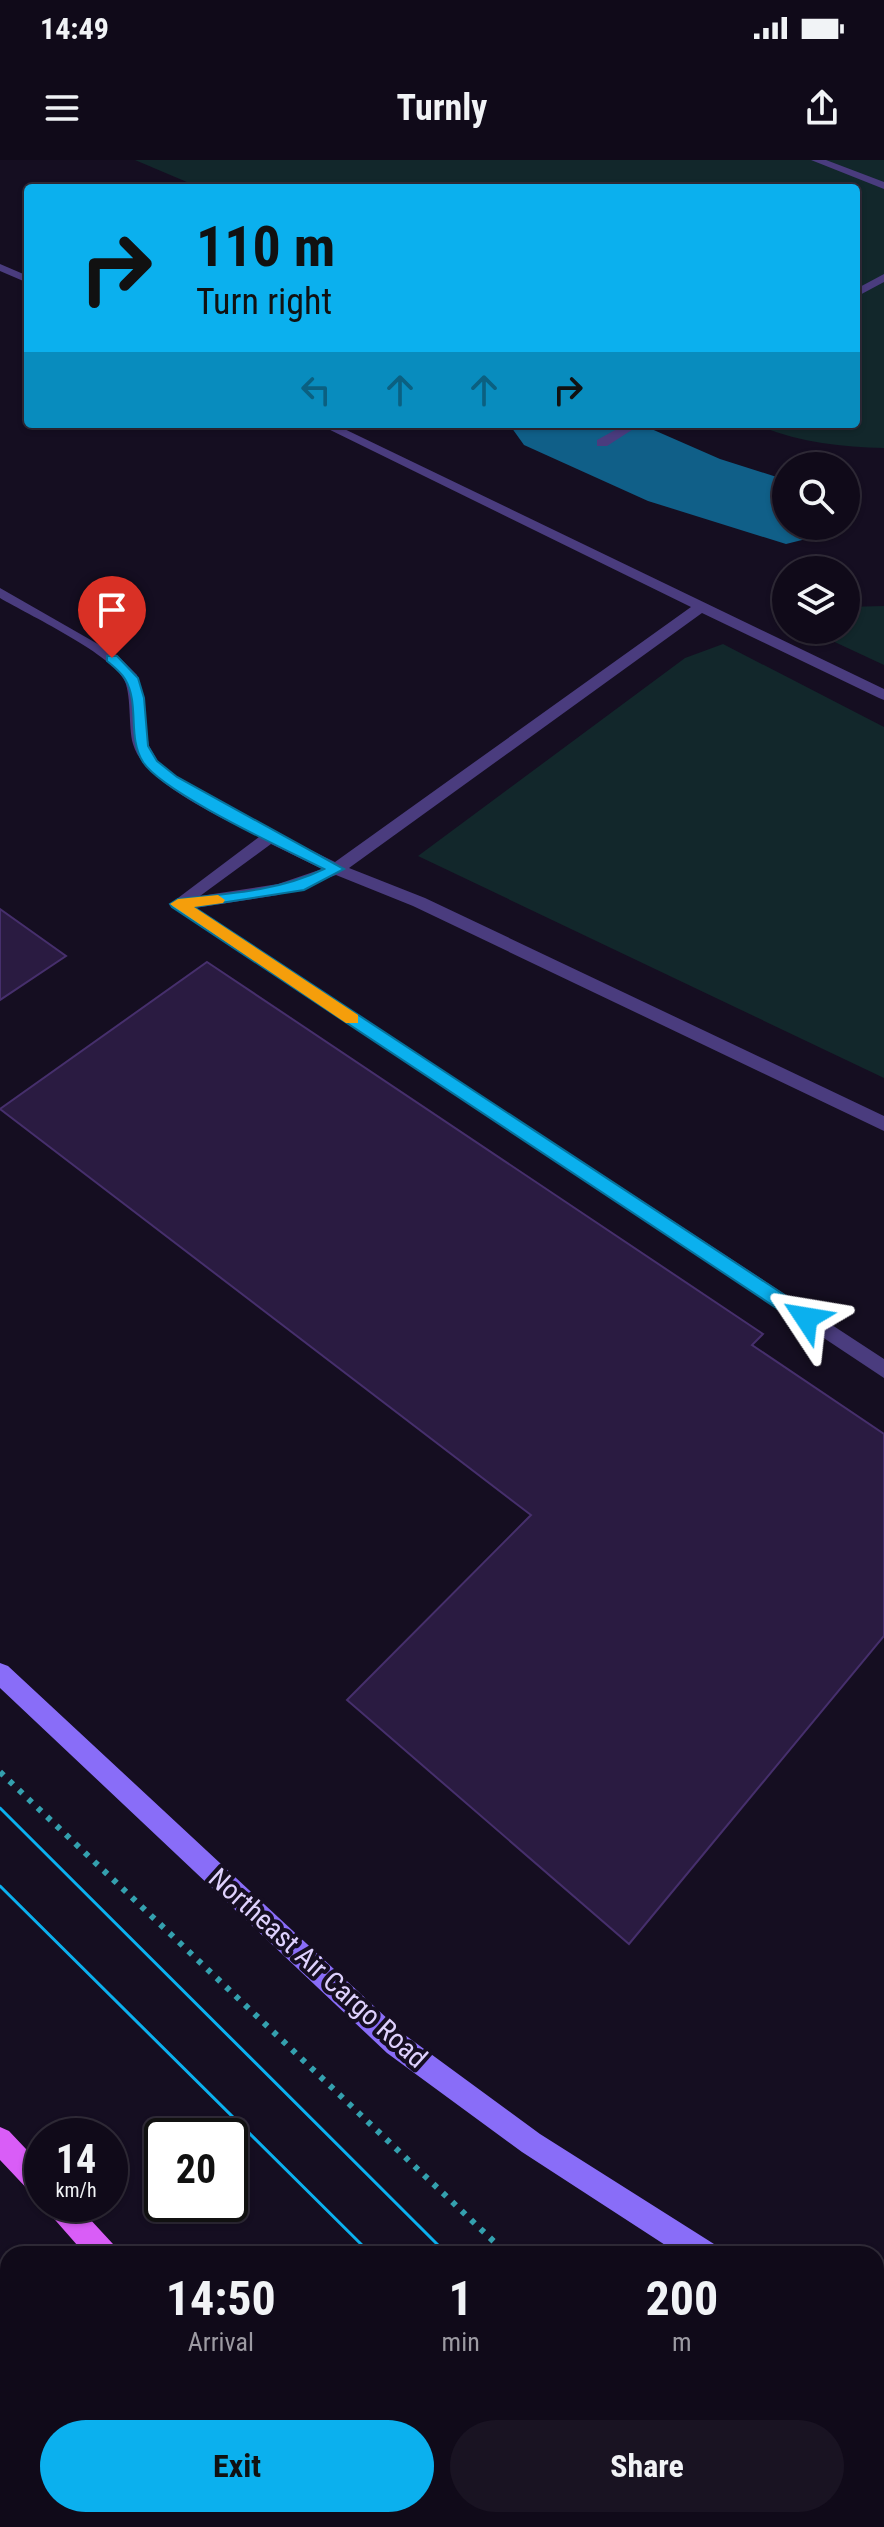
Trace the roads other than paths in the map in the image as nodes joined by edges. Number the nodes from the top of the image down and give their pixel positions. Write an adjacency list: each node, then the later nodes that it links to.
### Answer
1 (816, 160): 2 (lane)
2 (884, 186)
3 (0, 267): 5 (lane)
4 (884, 277): 6 (lane)
5 (24, 278)
6 (860, 292)
7 (332, 428): 11 (lane)
8 (628, 428): 9 (lane)
9 (602, 443)
10 (0, 592): 13 (lane)
11 (701, 607): 12 (lane); 14 (lane)
12 (884, 695)
13 (270, 837): 14 (lane); 15 (lane)
14 (336, 869): 15 (lane); 16 (lane)
15 (178, 904): 17 (lane)
16 (884, 1124)
17 (884, 1370)
18 (0, 1673): 23 (street, Northeast Air Cargo Road)
19 (0, 2140): 20 (main road)
20 (24, 2166)
21 (74, 2222): 22 (main road)
22 (96, 2246)
23 (692, 2246)

